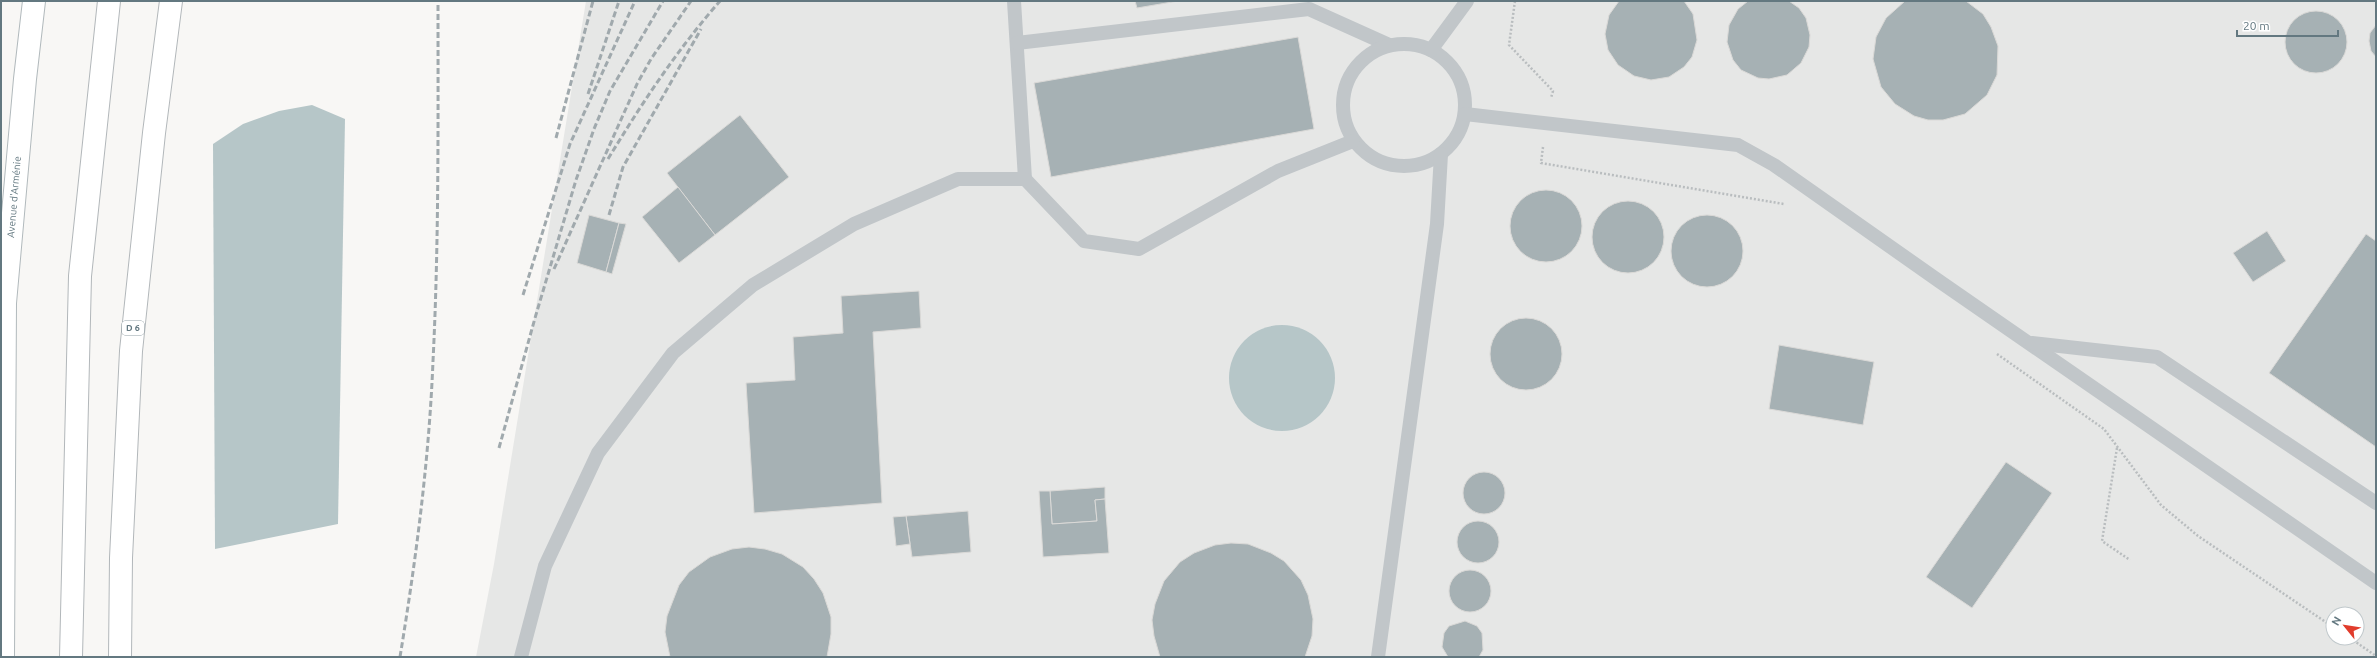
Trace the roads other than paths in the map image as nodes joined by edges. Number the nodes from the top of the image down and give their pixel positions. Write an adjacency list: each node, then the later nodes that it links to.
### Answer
1 (34, 1): 13 (main road, Avenue d'Arménie)
2 (109, 1): 18 (main road)
3 (171, 1): 19 (main road, D 6)
4 (1014, 1): 6 (lane)
5 (1467, 1): 8 (lane)
6 (1017, 43): 7 (lane); 12 (lane)
7 (1389, 44): 8 (lane); 10 (lane)
8 (1431, 50): 9 (lane)
9 (1465, 114): 11 (lane); 14 (lane)
10 (1353, 141): 11 (lane); 12 (lane)
11 (1441, 154): 21 (lane)
12 (1025, 179): 20 (lane)
13 (5, 252): 17 (main road, Avenue d'Arménie)
14 (2029, 343): 15 (lane); 16 (lane)
15 (2376, 503)
16 (2376, 583)
17 (3, 657)
18 (71, 657)
19 (120, 657)
20 (521, 657)
21 (1378, 657)

